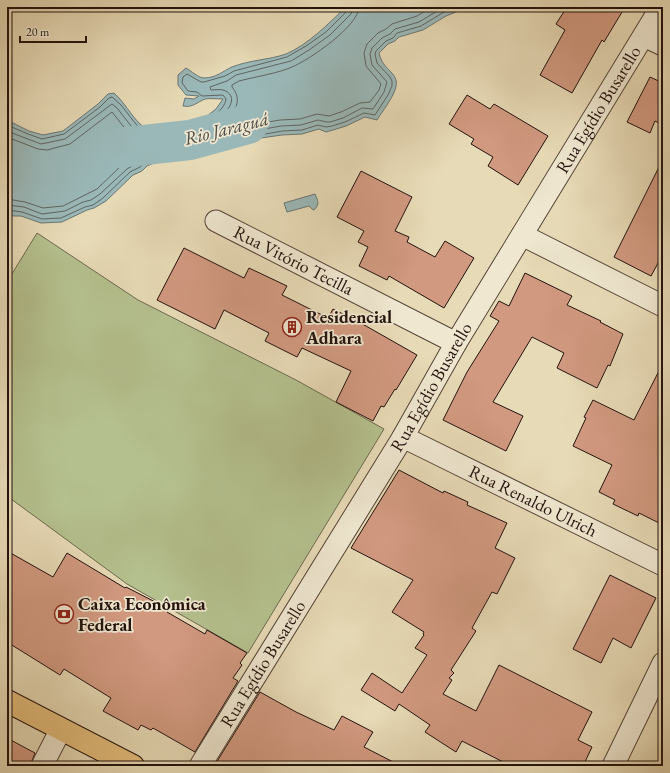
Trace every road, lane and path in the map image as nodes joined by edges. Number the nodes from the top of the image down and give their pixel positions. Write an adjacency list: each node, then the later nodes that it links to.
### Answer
1 (661, 7): 2 (street, Rua Egídio Busarello)
2 (644, 36): 3 (street); 5 (street, Rua Egídio Busarello)
3 (663, 45)
4 (216, 221): 7 (street, Rua Vitório Tecilla)
5 (522, 235): 6 (street); 7 (street, Rua Egídio Busarello)
6 (663, 306)
7 (456, 343): 8 (street, Rua Egídio Busarello)
8 (402, 437): 9 (street, Rua Renaldo Ulrich); 15 (street, Rua Egídio Busarello)
9 (663, 565)
10 (663, 663): 16 (street)
11 (7, 701): 12 (main road)
12 (61, 729): 13 (street); 14 (main road)
13 (42, 766)
14 (134, 766)
15 (200, 766)
16 (613, 766)

